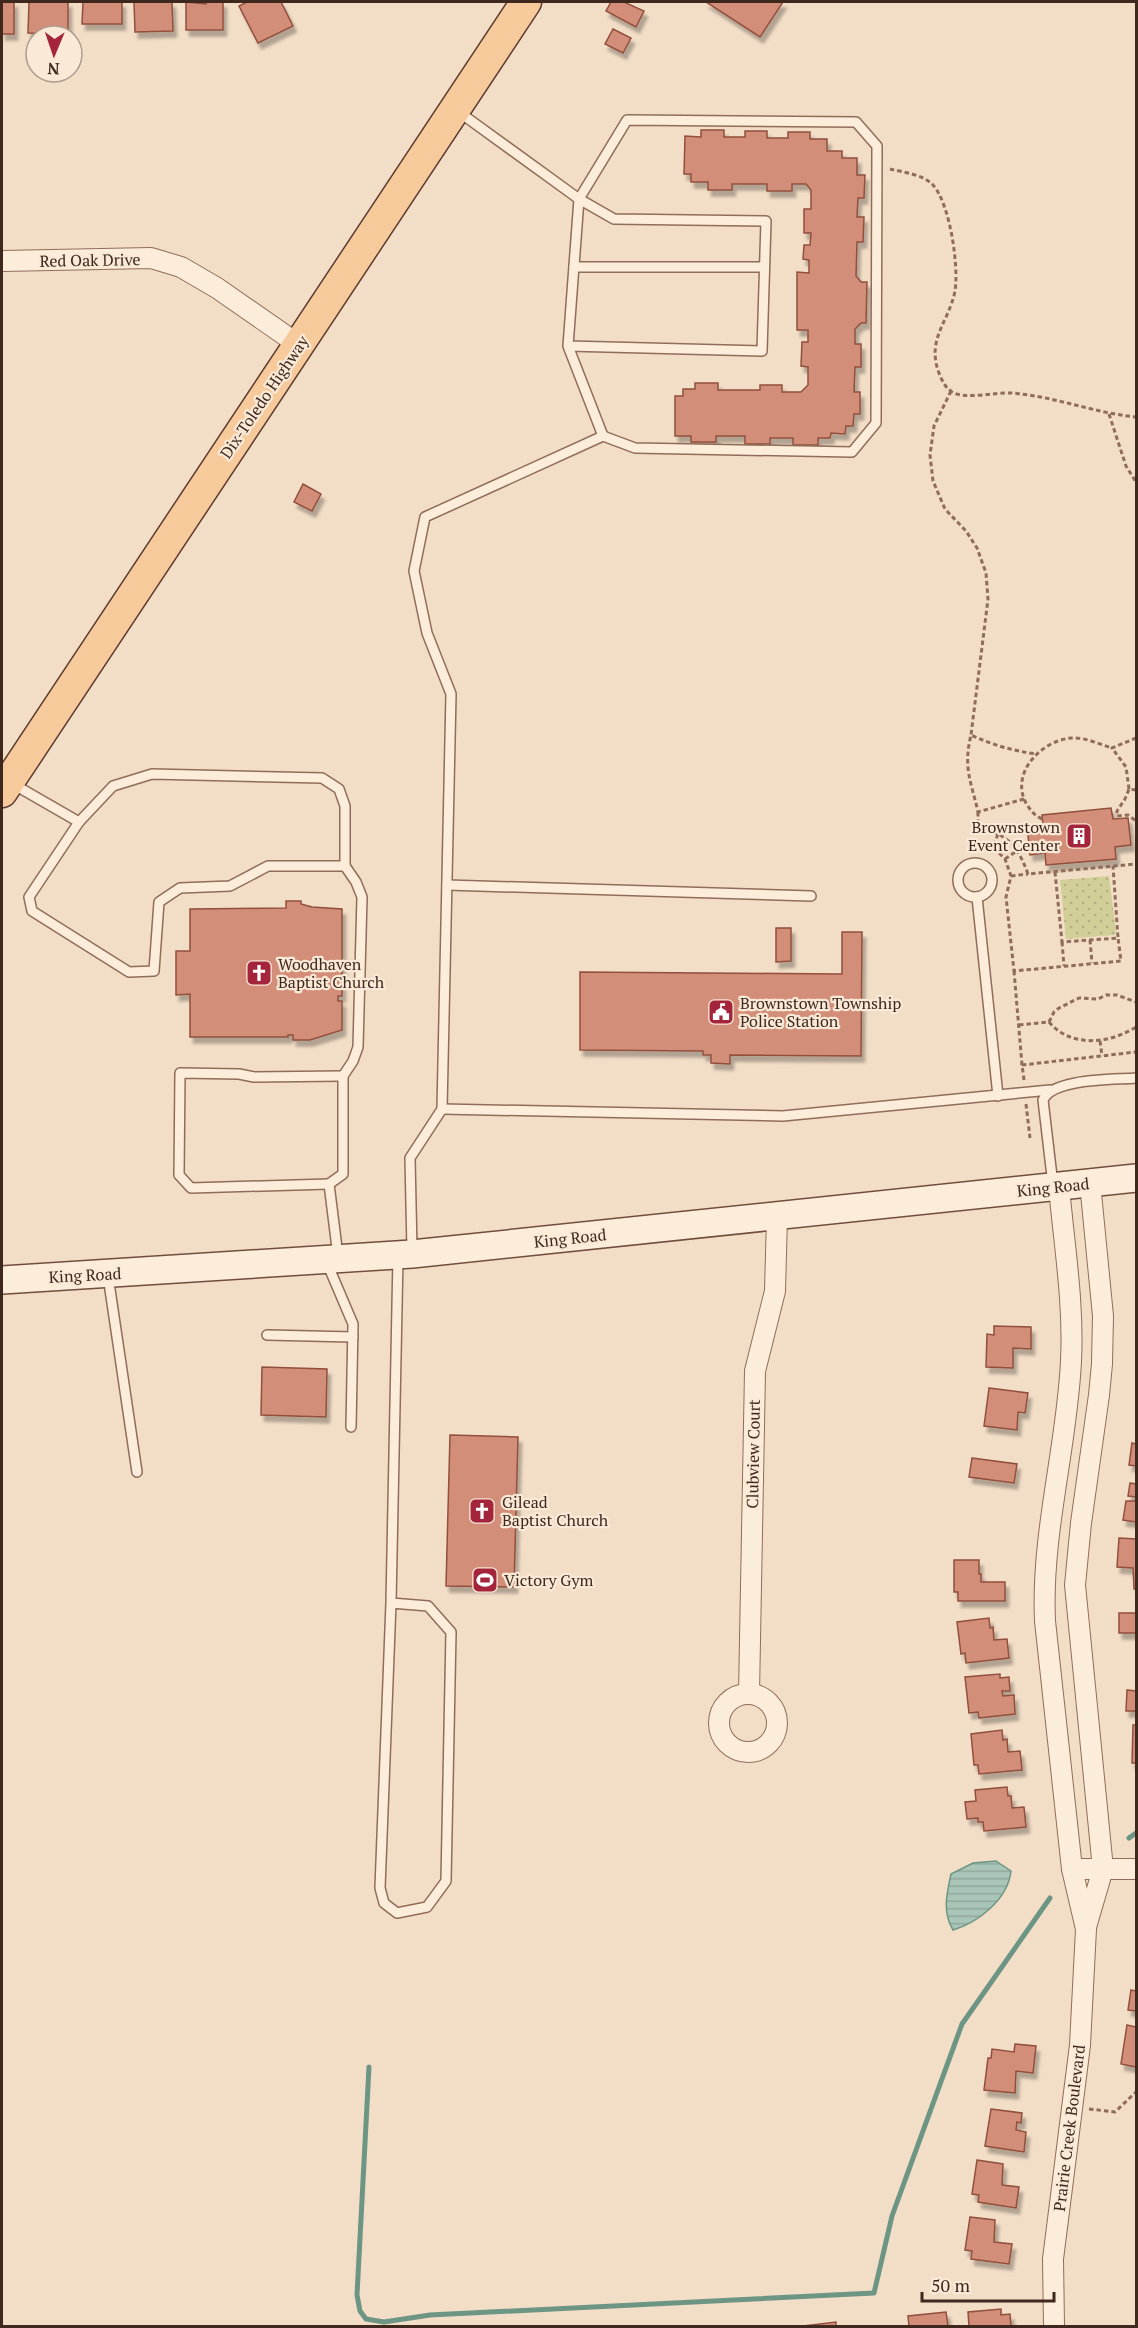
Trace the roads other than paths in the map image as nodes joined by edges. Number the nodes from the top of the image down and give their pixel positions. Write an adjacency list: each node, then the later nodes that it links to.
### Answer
1 (526, 2): 2 (main road, Dix-Toledo Highway)
2 (455, 109): 3 (lane); 7 (main road, Dix-Toledo Highway)
3 (579, 199): 5 (lane); 6 (lane); 9 (lane)
4 (2, 261): 7 (street, Red Oak Drive)
5 (574, 267): 6 (lane); 8 (lane)
6 (764, 267): 8 (lane)
7 (299, 345): 10 (main road, Dix-Toledo Highway)
8 (568, 346): 9 (lane)
9 (603, 435): 13 (lane)
10 (5, 787): 11 (lane)
11 (79, 822): 12 (lane); 12 (lane)
12 (345, 866): 16 (lane)
13 (447, 885): 14 (lane); 20 (lane)
14 (811, 896)
15 (977, 897): 19 (lane)
16 (343, 1076): 23 (lane); 23 (lane)
17 (1137, 1078): 18 (lane)
18 (1050, 1090): 19 (lane); 24 (lane)
19 (998, 1096): 20 (lane)
20 (442, 1109): 26 (lane)
21 (1137, 1178): 22 (main road, King Road)
22 (1090, 1183): 24 (main road, King Road); 33 (street, Prairie Creek Boulevard)
23 (329, 1184): 27 (lane)
24 (1056, 1187): 25 (main road, King Road); 32 (street, Prairie Creek Boulevard)
25 (777, 1217): 26 (main road, King Road); 41 (street, Clubview Court)
26 (405, 1255): 27 (main road, King Road); 38 (lane)
27 (332, 1260): 28 (main road, King Road); 31 (lane)
28 (107, 1274): 29 (main road, King Road); 35 (lane)
29 (2, 1280)
30 (267, 1335): 31 (lane)
31 (353, 1337): 34 (lane)
32 (1071, 1360): 33 (street); 36 (street, Prairie Creek Boulevard)
33 (1102, 1364): 37 (street, Prairie Creek Boulevard)
34 (351, 1427)
35 (136, 1473)
36 (1050, 1518): 37 (street); 40 (street, Prairie Creek Boulevard)
37 (1081, 1523): 39 (street, Prairie Creek Boulevard)
38 (391, 1603): 38 (lane)
39 (1083, 1676): 40 (street); 43 (street, Prairie Creek Boulevard)
40 (1052, 1680): 42 (street, Prairie Creek Boulevard)
41 (749, 1694)
42 (1072, 1869): 43 (street); 45 (street, Prairie Creek Boulevard)
43 (1103, 1869): 44 (street); 45 (street, Prairie Creek Boulevard)
44 (1137, 1869)
45 (1086, 1929): 46 (street, Prairie Creek Boulevard)
46 (1054, 2326)

